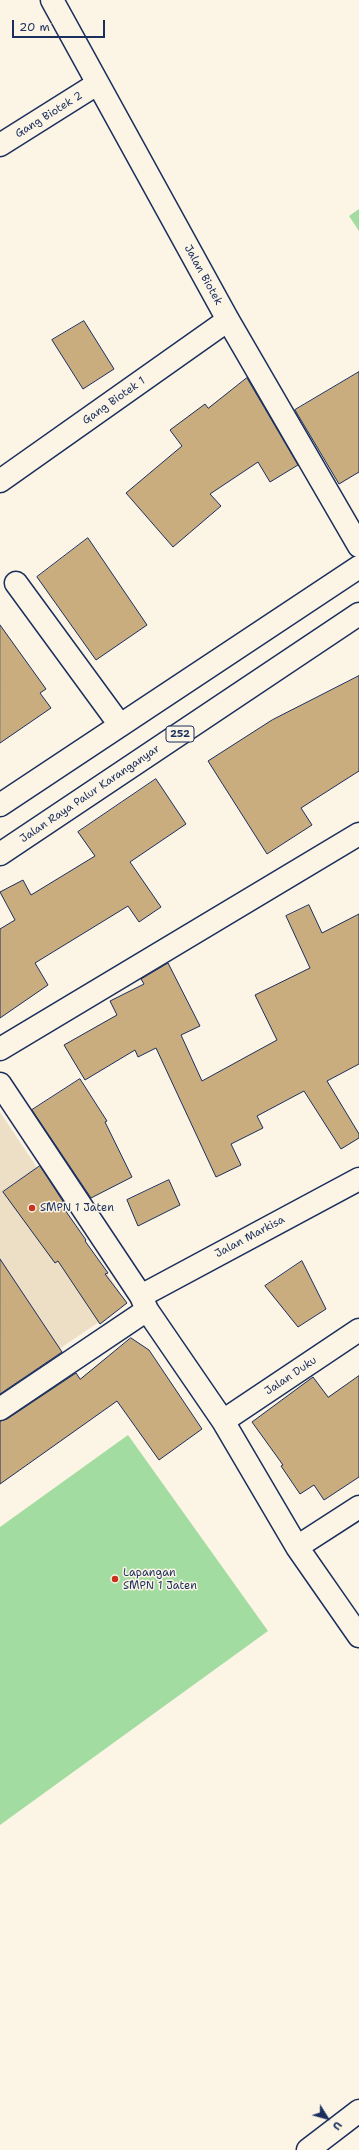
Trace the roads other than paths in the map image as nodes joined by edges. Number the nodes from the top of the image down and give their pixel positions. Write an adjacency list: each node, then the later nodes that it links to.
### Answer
1 (52, 0): 2 (street, Jalan Biotek)
2 (97, 84): 3 (street, Gang Biotek 2); 4 (street, Jalan Biotek)
3 (0, 145)
4 (228, 320): 5 (street, Gang Biotek 1); 6 (street, Jalan Biotek)
5 (0, 481)
6 (359, 546)
7 (359, 567): 10 (street)
8 (16, 583): 10 (street)
9 (359, 614): 13 (street, Jalan Raya Palur Karanganyar / 252)
10 (120, 726): 11 (street)
11 (0, 805)
12 (359, 834): 14 (street)
13 (0, 854)
14 (0, 1049)
15 (0, 1084): 17 (street)
16 (359, 1179): 17 (street, Jalan Markisa)
17 (144, 1303): 19 (street, Jalan Markisa); 20 (street)
18 (359, 1330): 20 (street, Jalan Duku)
19 (0, 1409)
20 (223, 1421): 22 (street)
21 (359, 1507): 22 (street)
22 (297, 1547): 23 (street)
23 (359, 1636)
24 (359, 2111): 25 (street)
25 (308, 2150)

